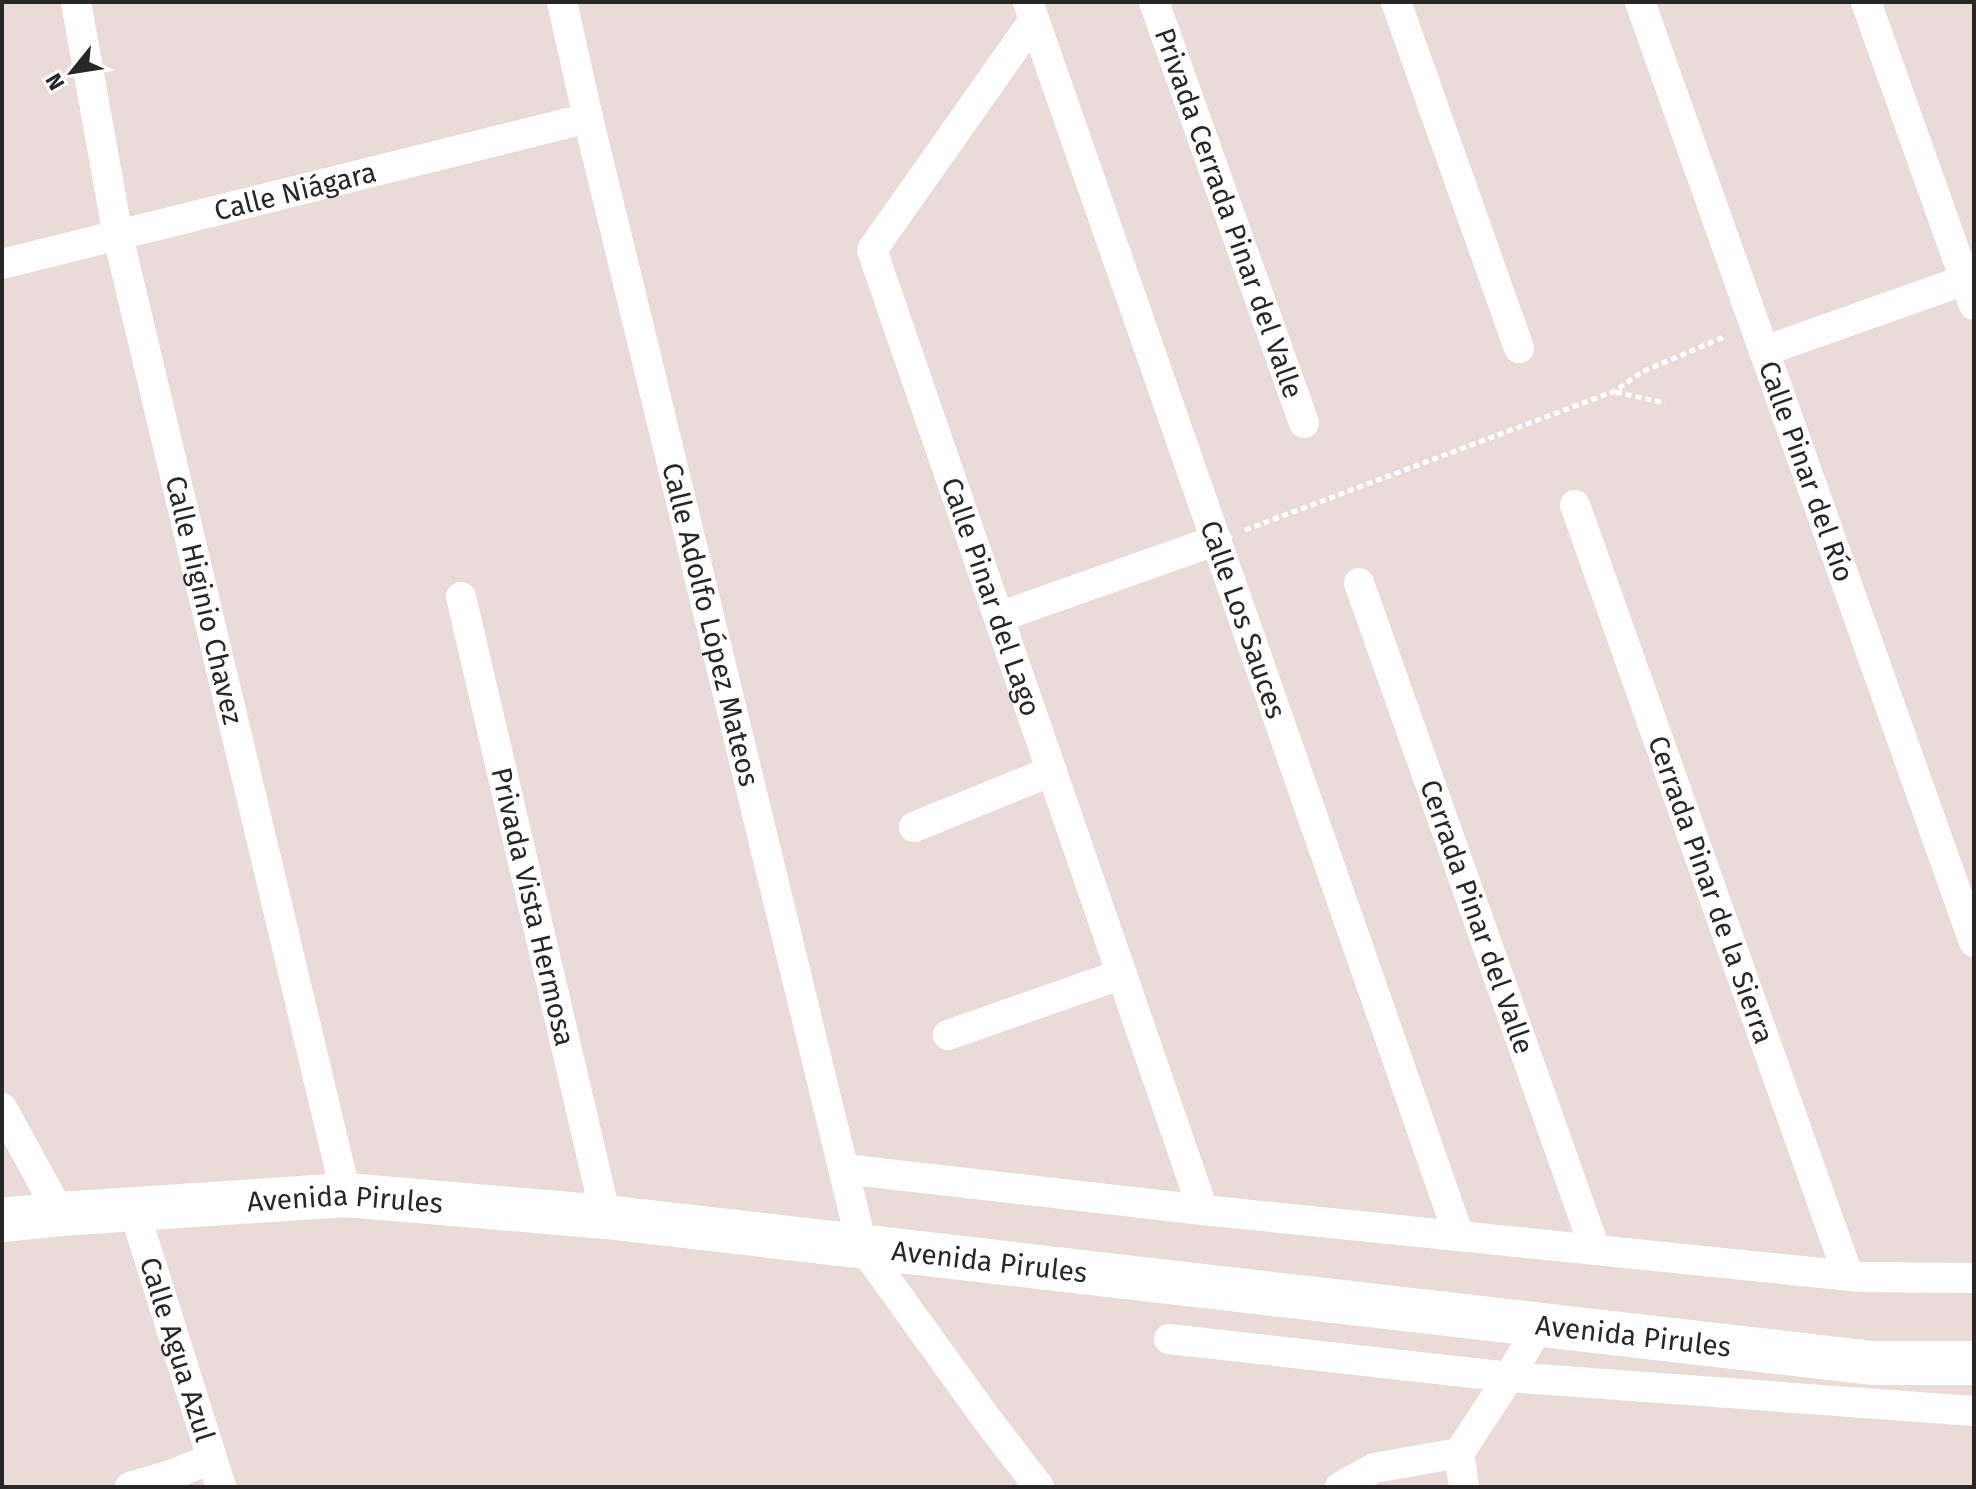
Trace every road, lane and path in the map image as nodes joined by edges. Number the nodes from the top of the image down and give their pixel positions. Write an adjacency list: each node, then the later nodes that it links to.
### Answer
1 (76, 2): 9 (street, Calle Higinio Chavez)
2 (562, 2): 8 (street, Calle Adolfo López Mateos)
3 (1154, 2): 16 (street, Privada Cerrada Pinar del Valle)
4 (1396, 2): 13 (street)
5 (1640, 2): 12 (street, Calle Pinar del Río)
6 (1866, 2): 11 (street)
7 (1031, 11): 18 (street, Calle Los Sauces); 21 (street, Calle Pinar del Lago)
8 (588, 118): 9 (street, Calle Niágara); 28 (street, Calle Adolfo López Mateos)
9 (118, 236): 10 (street, Calle Niágara); 29 (street, Calle Higinio Chavez)
10 (2, 264)
11 (1970, 293): 12 (street)
12 (1759, 338): 14 (path); 24 (street, Calle Pinar del Río)
13 (1519, 348)
14 (1615, 391): 15 (path); 18 (path)
15 (1665, 403)
16 (1304, 423)
17 (1575, 505): 38 (street, Cerrada Pinar de la Sierra)
18 (1217, 540): 21 (street); 35 (street, Calle Los Sauces)
19 (1359, 583): 37 (street, Cerrada Pinar del Valle)
20 (461, 597): 33 (street, Privada Vista Hermosa)
21 (999, 617): 22 (street, Calle Pinar del Lago)
22 (1052, 771): 23 (street); 25 (street, Calle Pinar del Lago)
23 (914, 827)
24 (1974, 942)
25 (1122, 974): 26 (street); 31 (street, Calle Pinar del Lago)
26 (948, 1035)
27 (2, 1108): 32 (street)
28 (844, 1169): 31 (street); 36 (street, Calle Adolfo López Mateos)
29 (346, 1195): 30 (street, Avenida Pirules); 33 (street, Avenida Pirules)
30 (134, 1210): 32 (street, Avenida Pirules); 46 (street, Calle Agua Azul)
31 (1203, 1210): 35 (street)
32 (60, 1214): 34 (street, Avenida Pirules)
33 (606, 1217): 36 (street, Avenida Pirules)
34 (2, 1220)
35 (1459, 1236): 37 (street)
36 (862, 1246): 40 (street, Avenida Pirules); 48 (street)
37 (1595, 1249): 38 (street)
38 (1848, 1275): 39 (street)
39 (1974, 1278)
40 (1539, 1326): 42 (street, Avenida Pirules); 43 (street)
41 (1169, 1339): 43 (street)
42 (1974, 1363)
43 (1509, 1377): 44 (street); 45 (street)
44 (1974, 1411)
45 (1459, 1453): 49 (street); 50 (street)
46 (216, 1473): 47 (street)
47 (130, 1487)
48 (1039, 1487)
49 (1340, 1487)
50 (1464, 1487)

